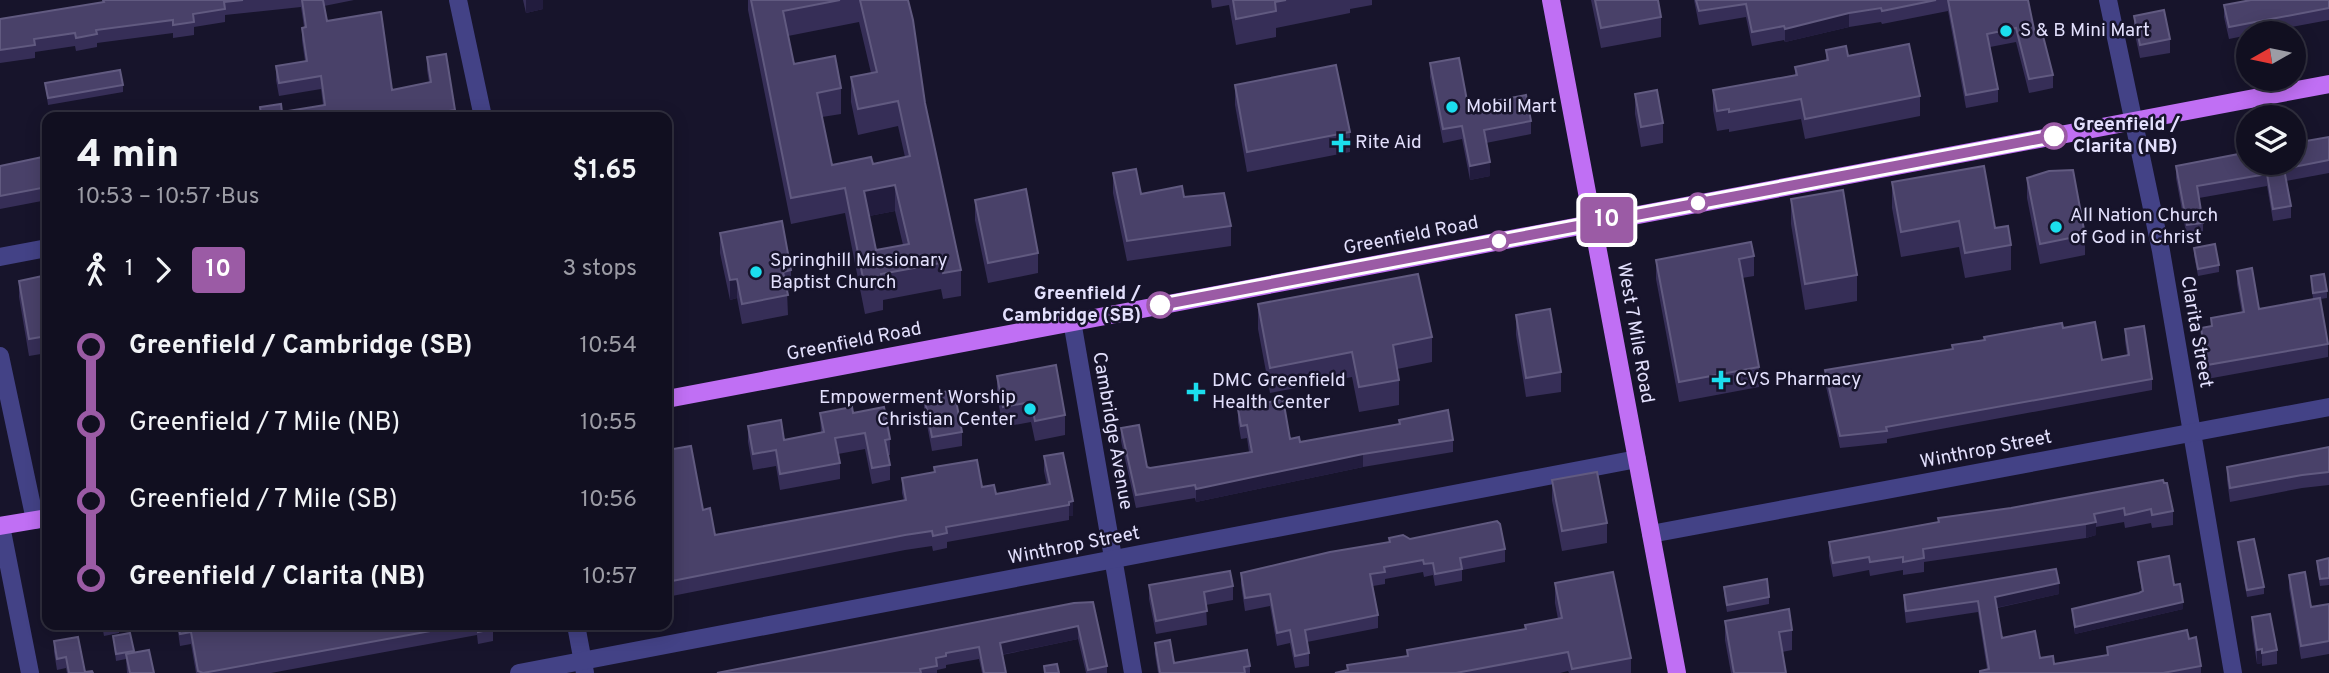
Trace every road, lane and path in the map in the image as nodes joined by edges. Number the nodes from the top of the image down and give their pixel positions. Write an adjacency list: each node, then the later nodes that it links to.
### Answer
1 (458, 0): 5 (street)
2 (1551, 0): 7 (main road, West 7 Mile Road)
3 (2108, 0): 6 (street, Clarita Street)
4 (2329, 84): 6 (main road, Greenfield Road)
5 (482, 112)
6 (2134, 121): 7 (main road, Greenfield Road); 14 (street, Clarita Street)
7 (1593, 223): 10 (main road, Greenfield Road); 15 (main road, West 7 Mile Road)
8 (42, 249): 9 (street)
9 (0, 257)
10 (1072, 321): 12 (main road, Greenfield Road); 19 (street, Cambridge Avenue)
11 (0, 356): 16 (street)
12 (672, 398)
13 (2329, 407): 14 (street, Winthrop Street)
14 (2192, 433): 18 (street, Winthrop Street); 26 (street, Clarita Street)
15 (1637, 459): 18 (main road, West 7 Mile Road); 19 (street, Winthrop Street)
16 (41, 519): 17 (main road)
17 (1, 526): 22 (street)
18 (1651, 534): 25 (main road, West 7 Mile Road)
19 (1114, 559): 21 (street, Winthrop Street); 24 (street, Cambridge Avenue)
20 (577, 630): 21 (street)
21 (584, 667): 23 (street, Winthrop Street)
22 (30, 673)
23 (519, 673)
24 (1133, 673)
25 (1676, 673)
26 (2234, 673)

